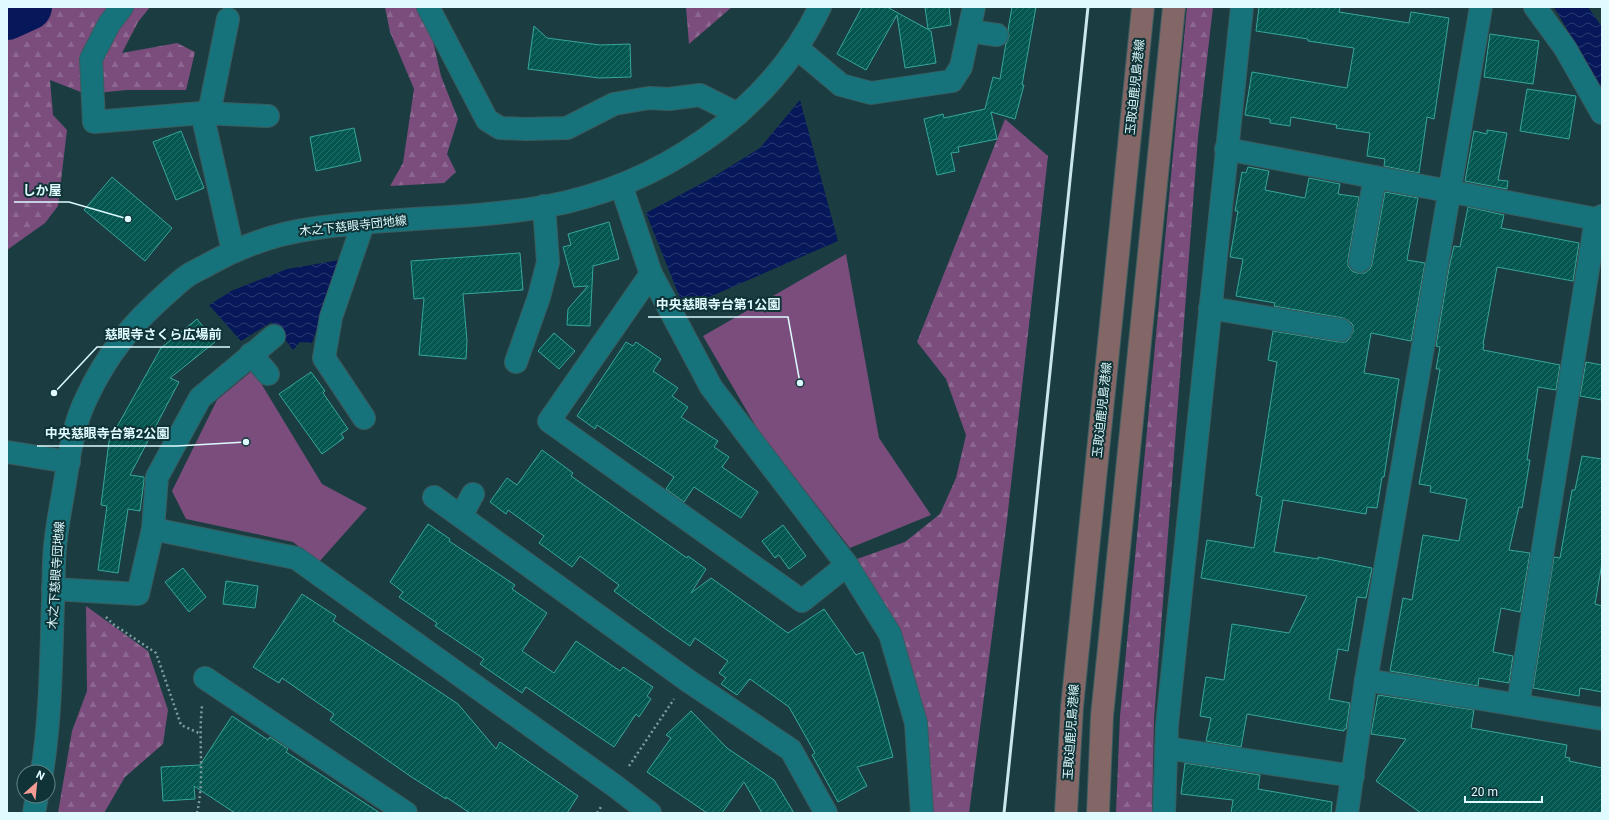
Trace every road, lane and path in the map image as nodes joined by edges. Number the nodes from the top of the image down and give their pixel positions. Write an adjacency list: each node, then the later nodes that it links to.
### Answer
1 (122, 7): 14 (street)
2 (428, 7): 16 (street)
3 (820, 7): 13 (street, 木之下慈眼寺団地線)
4 (974, 7): 11 (street)
5 (1143, 7): 60 (main road, 玉取迫鹿児島港線)
6 (1174, 7): 61 (main road)
7 (1242, 7): 18 (street)
8 (1481, 7): 21 (street)
9 (1535, 7): 15 (street)
10 (228, 19): 14 (street)
11 (969, 31): 12 (street); 13 (street)
12 (997, 35)
13 (797, 48): 16 (street, 木之下慈眼寺団地線)
14 (205, 113): 17 (street); 25 (street)
15 (1602, 113)
16 (738, 114): 20 (street, 木之下慈眼寺団地線)
17 (268, 116)
18 (1226, 149): 19 (street); 28 (street)
19 (1375, 177): 21 (street); 26 (street)
20 (621, 185): 22 (street, 木之下慈眼寺団地線); 27 (street)
21 (1449, 191): 23 (street); 46 (street)
22 (544, 206): 24 (street, 木之下慈眼寺団地線); 32 (street)
23 (1599, 217): 47 (street)
24 (363, 224): 25 (street, 木之下慈眼寺団地線); 34 (street)
25 (233, 251): 36 (street, 木之下慈眼寺団地線)
26 (1360, 261)
27 (651, 274): 41 (street); 41 (street)
28 (1210, 308): 29 (street); 50 (street)
29 (1341, 330)
30 (274, 336): 31 (street)
31 (251, 354): 33 (street); 40 (street)
32 (516, 362)
33 (268, 374)
34 (364, 418)
35 (7, 452): 36 (street)
36 (68, 462): 42 (street, 木之下慈眼寺団地線)
37 (473, 494): 39 (street)
38 (434, 497): 39 (street)
39 (462, 516): 45 (street)
40 (153, 529): 43 (street); 53 (street)
41 (846, 565): 59 (street)
42 (53, 589): 43 (street); 51 (street, 木之下慈眼寺団地線)
43 (84, 590): 49 (path)
44 (205, 678): 49 (path); 55 (street)
45 (687, 680): 53 (path); 58 (street)
46 (1366, 680): 47 (street); 52 (street)
47 (1518, 705): 48 (street)
48 (1602, 719)
49 (201, 734): 54 (path)
50 (1166, 748): 52 (street); 62 (street)
51 (43, 764)
52 (1353, 776): 63 (street)
53 (615, 786): 56 (path); 57 (street)
54 (197, 813)
55 (406, 813)
56 (597, 813)
57 (650, 813)
58 (826, 813)
59 (922, 813)
60 (1066, 813)
61 (1098, 813)
62 (1164, 813)
63 (1348, 813)

